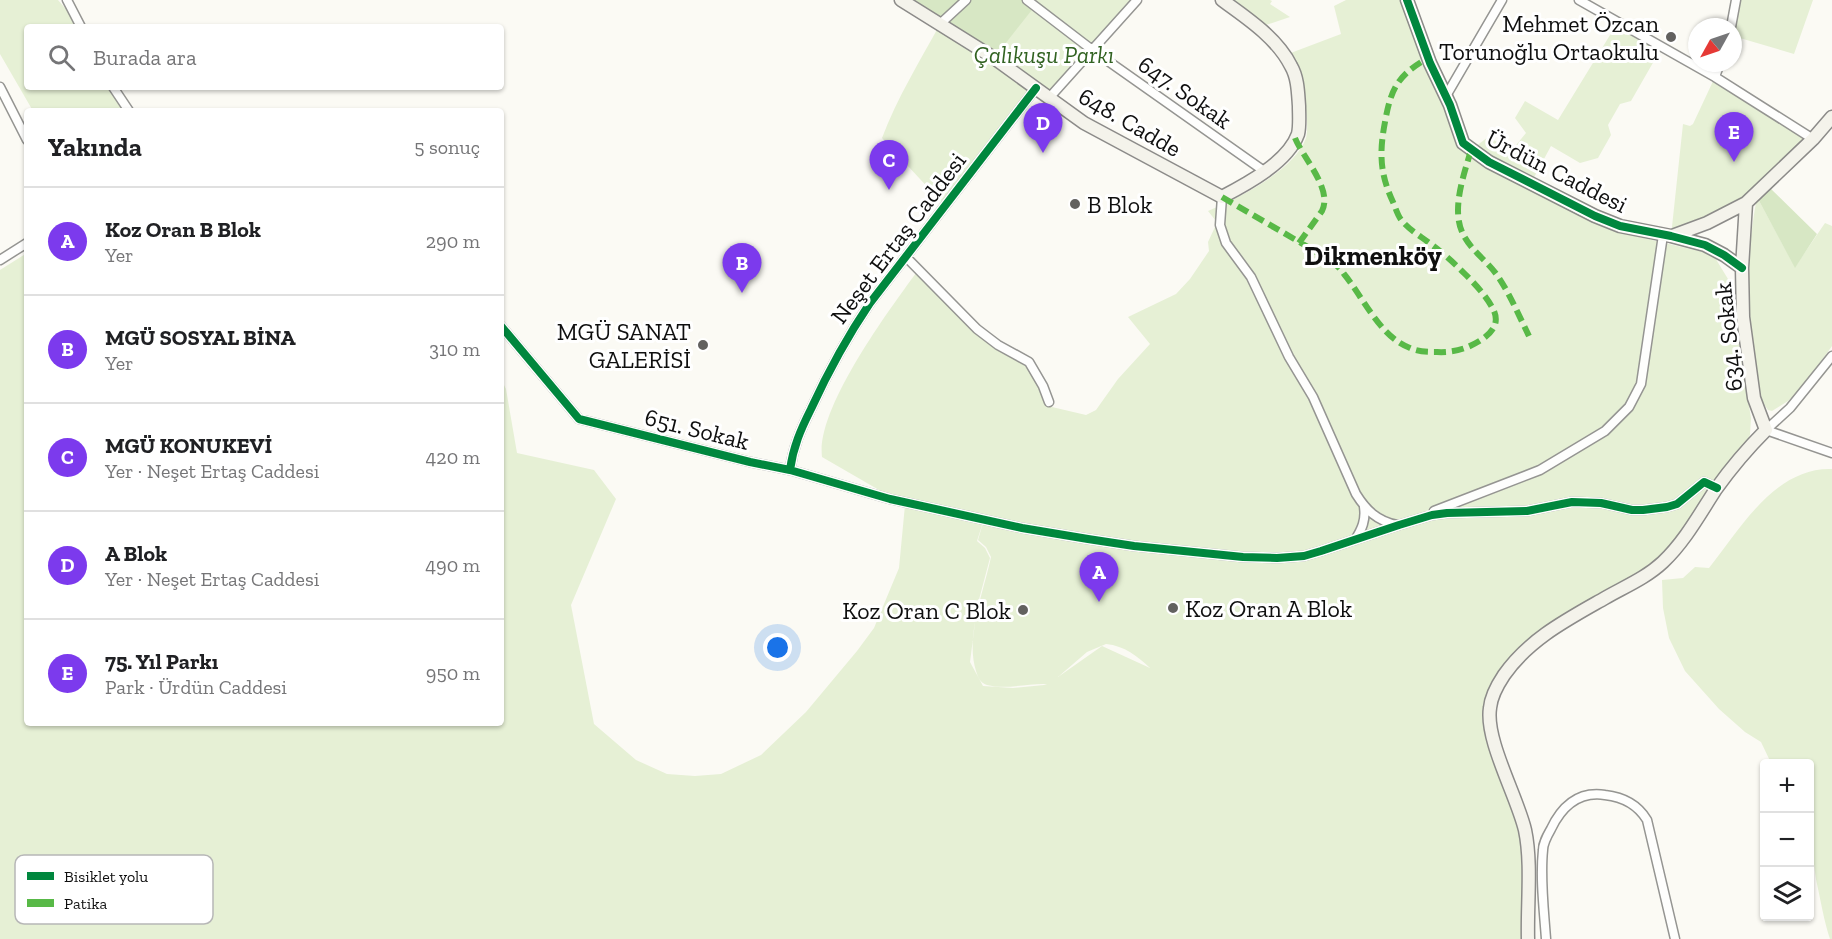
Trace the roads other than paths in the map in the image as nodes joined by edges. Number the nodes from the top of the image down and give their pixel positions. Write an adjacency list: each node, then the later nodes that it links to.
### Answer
1 (67, 0): 13 (street)
2 (901, 0): 14 (street, 648. Cadde)
3 (966, 0): 14 (street)
4 (1027, 0): 15 (street, 647. Sokak)
5 (1137, 0): 15 (street)
6 (1222, 0): 27 (street)
7 (1407, 0): 21 (street)
8 (1502, 0): 21 (street)
9 (1579, 0): 11 (street)
10 (1736, 0): 12 (street)
11 (1594, 4): 17 (street)
12 (1733, 18)
13 (79, 24)
14 (940, 24): 19 (street, 648. Cadde)
15 (1091, 49): 22 (street); 27 (street, 647. Sokak)
16 (1717, 72): 17 (street)
17 (1715, 77): 26 (street)
18 (0, 87): 25 (street)
19 (1036, 88): 22 (street, 648. Cadde); 32 (street, Neşet Ertaş Caddesi)
20 (115, 90): 23 (street)
21 (1446, 96): 30 (street, Ürdün Caddesi)
22 (1049, 98): 28 (street, 648. Cadde)
23 (127, 108)
24 (1832, 117): 26 (street)
25 (24, 134)
26 (1813, 139): 29 (street)
27 (1264, 171): 28 (street)
28 (1222, 197): 42 (street)
29 (1746, 203): 30 (street); 34 (street, 634. Sokak)
30 (1667, 236): 34 (street, Ürdün Caddesi); 43 (street)
31 (24, 245): 33 (street)
32 (906, 257): 37 (street); 40 (street, Neşet Ertaş Caddesi)
33 (0, 260)
34 (1742, 268): 38 (street, 634. Sokak)
35 (504, 330): 40 (street, 651. Sokak)
36 (1832, 356): 38 (street)
37 (1049, 402)
38 (1766, 430): 39 (street); 41 (street)
39 (1832, 453)
40 (790, 470): 44 (street, 651. Sokak)
41 (1717, 488): 43 (street); 45 (street)
42 (1364, 507): 43 (street); 44 (street)
43 (1399, 525): 44 (street, 651. Sokak)
44 (1355, 540)
45 (1528, 939)
46 (1546, 939): 47 (street)
47 (1675, 939)

